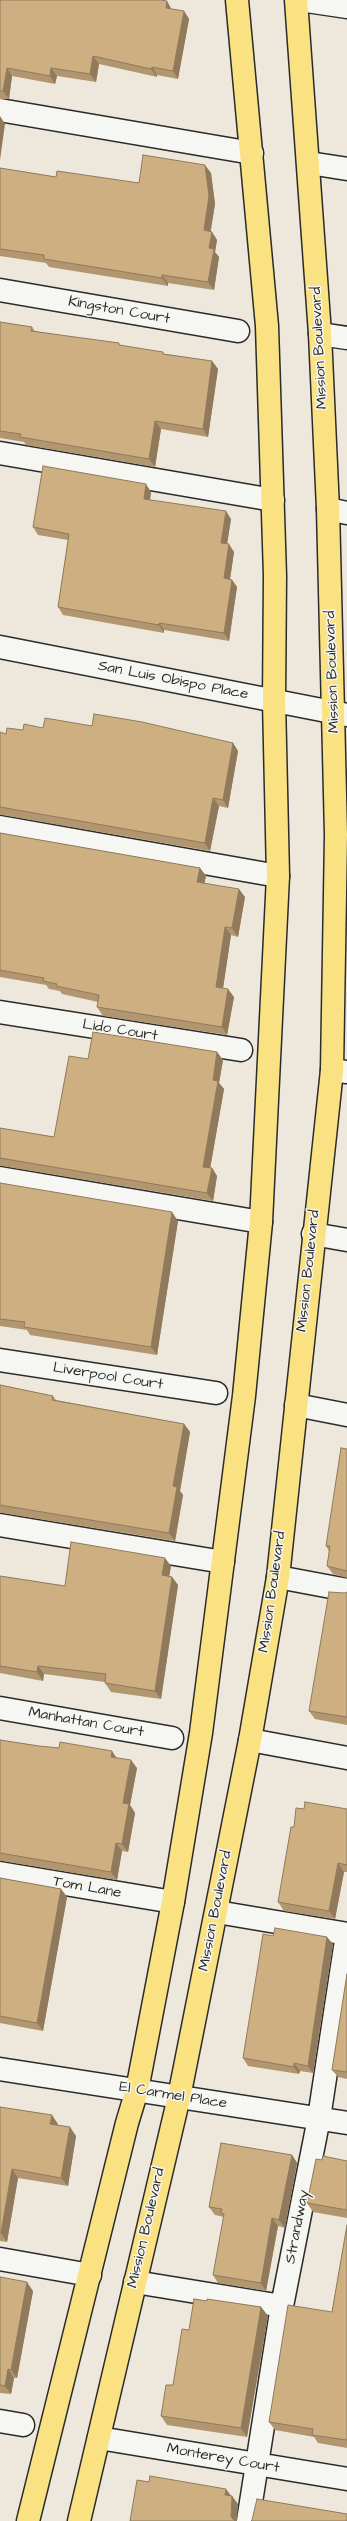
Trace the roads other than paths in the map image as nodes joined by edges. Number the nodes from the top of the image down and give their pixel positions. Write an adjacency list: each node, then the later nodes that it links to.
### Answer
1 (237, 0): 6 (main road)
2 (296, 0): 7 (main road, Mission Boulevard)
3 (300, 0): 4 (street)
4 (347, 7)
5 (0, 110): 6 (street)
6 (252, 153): 14 (main road)
7 (309, 163): 8 (street); 11 (main road, Mission Boulevard)
8 (347, 169)
9 (0, 290): 10 (street, Kingston Court)
10 (238, 331)
11 (320, 334): 12 (street); 15 (main road, Mission Boulevard)
12 (347, 338)
13 (0, 453): 14 (street)
14 (273, 500): 17 (main road)
15 (338, 511): 18 (main road, Mission Boulevard)
16 (0, 647): 17 (street, San Luis Obispo Place)
17 (274, 701): 18 (street, San Luis Obispo Place); 20 (main road)
18 (340, 713): 21 (main road, Mission Boulevard)
19 (0, 827): 20 (street)
20 (278, 876): 26 (main road)
21 (341, 888): 24 (main road, Mission Boulevard)
22 (0, 1012): 23 (street, Lido Court)
23 (241, 1050)
24 (339, 1071): 27 (main road, Mission Boulevard)
25 (0, 1178): 26 (street)
26 (261, 1222): 34 (main road)
27 (313, 1234): 28 (street); 31 (main road, Mission Boulevard)
28 (347, 1240)
29 (0, 1360): 30 (street, Liverpool Court)
30 (216, 1393)
31 (296, 1405): 32 (street); 35 (main road, Mission Boulevard)
32 (347, 1414)
33 (0, 1525): 34 (street)
34 (223, 1562): 42 (main road)
35 (278, 1577): 36 (street); 39 (main road, Mission Boulevard)
36 (347, 1590)
37 (0, 1708): 38 (street, Manhattan Court)
38 (172, 1738)
39 (250, 1740): 40 (street); 43 (main road, Mission Boulevard)
40 (347, 1758)
41 (0, 1873): 42 (street, Tom Lane)
42 (173, 1902): 46 (main road)
43 (217, 1912): 44 (street); 47 (main road, Mission Boulevard)
44 (347, 1934): 48 (street, Strandway)
45 (0, 2069): 46 (street, El Carmel Place)
46 (137, 2090): 47 (street, El Carmel Place); 51 (main road)
47 (179, 2097): 48 (street, El Carmel Place); 52 (main road, Mission Boulevard)
48 (319, 2118): 49 (street, El Carmel Place); 53 (street, Strandway)
49 (347, 2123)
50 (0, 2259): 51 (street)
51 (90, 2275): 59 (main road)
52 (135, 2282): 53 (street); 56 (main road, Mission Boulevard)
53 (282, 2306): 57 (street, Strandway)
54 (0, 2421): 55 (street)
55 (23, 2425)
56 (99, 2438): 57 (street, Monterey Court); 60 (main road, Mission Boulevard)
57 (257, 2466): 58 (street, Monterey Court); 61 (street, Strandway)
58 (347, 2479)
59 (28, 2521)
60 (79, 2521)
61 (248, 2521)

